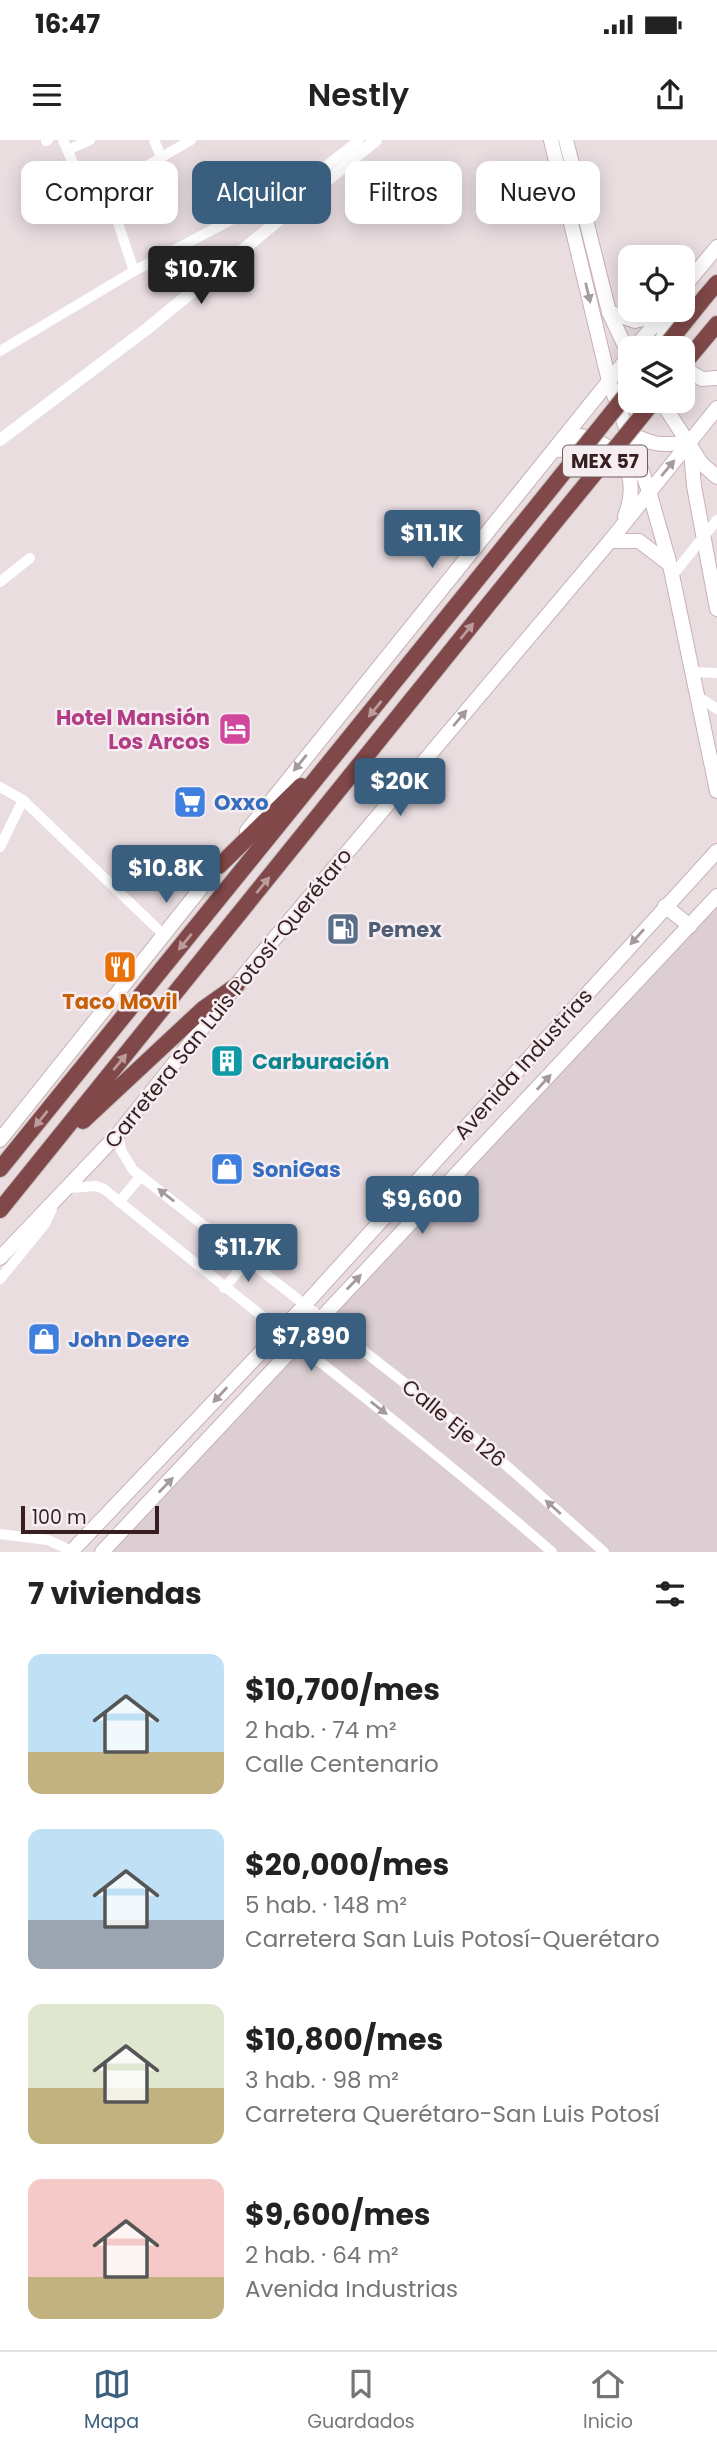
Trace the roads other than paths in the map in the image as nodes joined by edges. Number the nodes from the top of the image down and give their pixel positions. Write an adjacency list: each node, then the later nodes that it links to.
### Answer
1 (90, 140): 9 (street)
2 (154, 140): 11 (street)
3 (191, 140): 11 (street)
4 (340, 140): 10 (street)
5 (359, 140): 10 (street)
6 (376, 140): 10 (street)
7 (551, 140): 35 (main road, one-way to 35)
8 (566, 140): 23 (main road)
9 (65, 145): 12 (street)
10 (348, 156): 14 (street); 15 (street)
11 (161, 157): 13 (street)
12 (72, 161)
13 (155, 161)
14 (331, 166)
15 (331, 175)
16 (118, 224): 20 (street)
17 (224, 224): 20 (street)
18 (274, 224): 41 (street)
19 (717, 247): 21 (main road)
20 (134, 271): 31 (street)
21 (695, 273)
22 (717, 283): 29 (highway, bridge)
23 (609, 312): 24 (main road); 27 (main road)
24 (618, 315)
25 (657, 322): 28 (main road)
26 (717, 324): 30 (highway)
27 (620, 336)
28 (645, 336)
29 (674, 336)
30 (695, 350)
31 (0, 351)
32 (618, 370): 35 (main road)
33 (695, 374): 34 (main road)
34 (717, 378)
35 (609, 381): 40 (main road); 43 (main road)
36 (618, 405): 58 (highway, MEX 57, one-way to 58, bridge)
37 (717, 408): 42 (main road, Carretera San Luis Potosí-Querétaro)
38 (644, 413): 74 (highway, MEX 57, one-way to 38, bridge)
39 (670, 413): 42 (main road)
40 (625, 429): 42 (main road); 45 (main road)
41 (0, 440)
42 (690, 441): 44 (main road); 45 (main road, Carretera San Luis Potosí-Querétaro, one-way to 42); 48 (main road)
43 (534, 471): 47 (main road); 64 (main road, one-way to 64)
44 (717, 477)
45 (649, 491): 47 (main road, Carretera San Luis Potosí-Querétaro); 51 (main road)
46 (717, 520): 48 (street)
47 (621, 527): 49 (main road, Carretera San Luis Potosí-Querétaro)
48 (703, 537): 51 (street); 53 (main road)
49 (610, 541): 51 (main road); 69 (main road, Carretera San Luis Potosí-Querétaro, one-way to 49)
50 (30, 558): 52 (street)
51 (671, 570): 54 (main road)
52 (0, 582)
53 (717, 609)
54 (691, 672): 55 (street); 56 (main road)
55 (717, 673)
56 (696, 696): 57 (street); 60 (main road)
57 (717, 709)
58 (351, 739): 64 (highway); 75 (highway, MEX 57, one-way to 75)
59 (0, 787): 61 (street)
60 (717, 791)
61 (23, 800): 62 (street); 68 (street)
62 (0, 847)
63 (717, 851): 66 (main road, Avenida Industrias)
64 (219, 866): 68 (main road)
65 (717, 896): 67 (main road, Avenida Industrias)
66 (665, 905): 67 (main road); 70 (main road, Avenida Industrias, one-way to 70)
67 (690, 926): 71 (main road, Avenida Industrias, one-way to 67)
68 (165, 936): 73 (main road)
69 (237, 985): 72 (main road, Carretera San Luis Potosí-Querétaro); 74 (highway)
70 (506, 1083): 71 (main road); 85 (main road, Avenida Industrias)
71 (526, 1100): 86 (main road, Avenida Industrias, one-way to 71)
72 (118, 1134): 76 (street, Calle Eje 126); 77 (main road, Carretera San Luis Potosí-Querétaro)
73 (1, 1138)
74 (41, 1161): 80 (highway, MEX 57)
75 (0, 1169)
76 (141, 1176): 79 (street); 82 (street, Calle Eje 126, one-way to 76)
77 (69, 1188): 78 (main road, Carretera San Luis Potosí-Querétaro); 79 (street, Calle Eje 126)
78 (55, 1202): 81 (main road, Carretera San Luis Potosí-Querétaro); 83 (street)
79 (119, 1202): 84 (street, Calle Eje 126)
80 (0, 1210)
81 (0, 1258)
82 (248, 1260): 84 (street); 85 (street, Calle Eje 126)
83 (0, 1279)
84 (224, 1288): 87 (street, Calle Eje 126)
85 (306, 1303): 86 (street, Calle Eje 126); 87 (main road, Avenida Industrias)
86 (321, 1316): 88 (main road, Avenida Industrias); 93 (street, Calle Eje 126, one-way to 86)
87 (281, 1331): 88 (street, Calle Eje 126); 90 (main road, Avenida Industrias, one-way to 90)
88 (296, 1342): 91 (main road, Avenida Industrias, one-way to 88); 92 (street, Calle Eje 126, one-way to 92)
89 (0, 1534): 90 (street)
90 (73, 1552)
91 (102, 1552)
92 (552, 1552)
93 (604, 1552)

